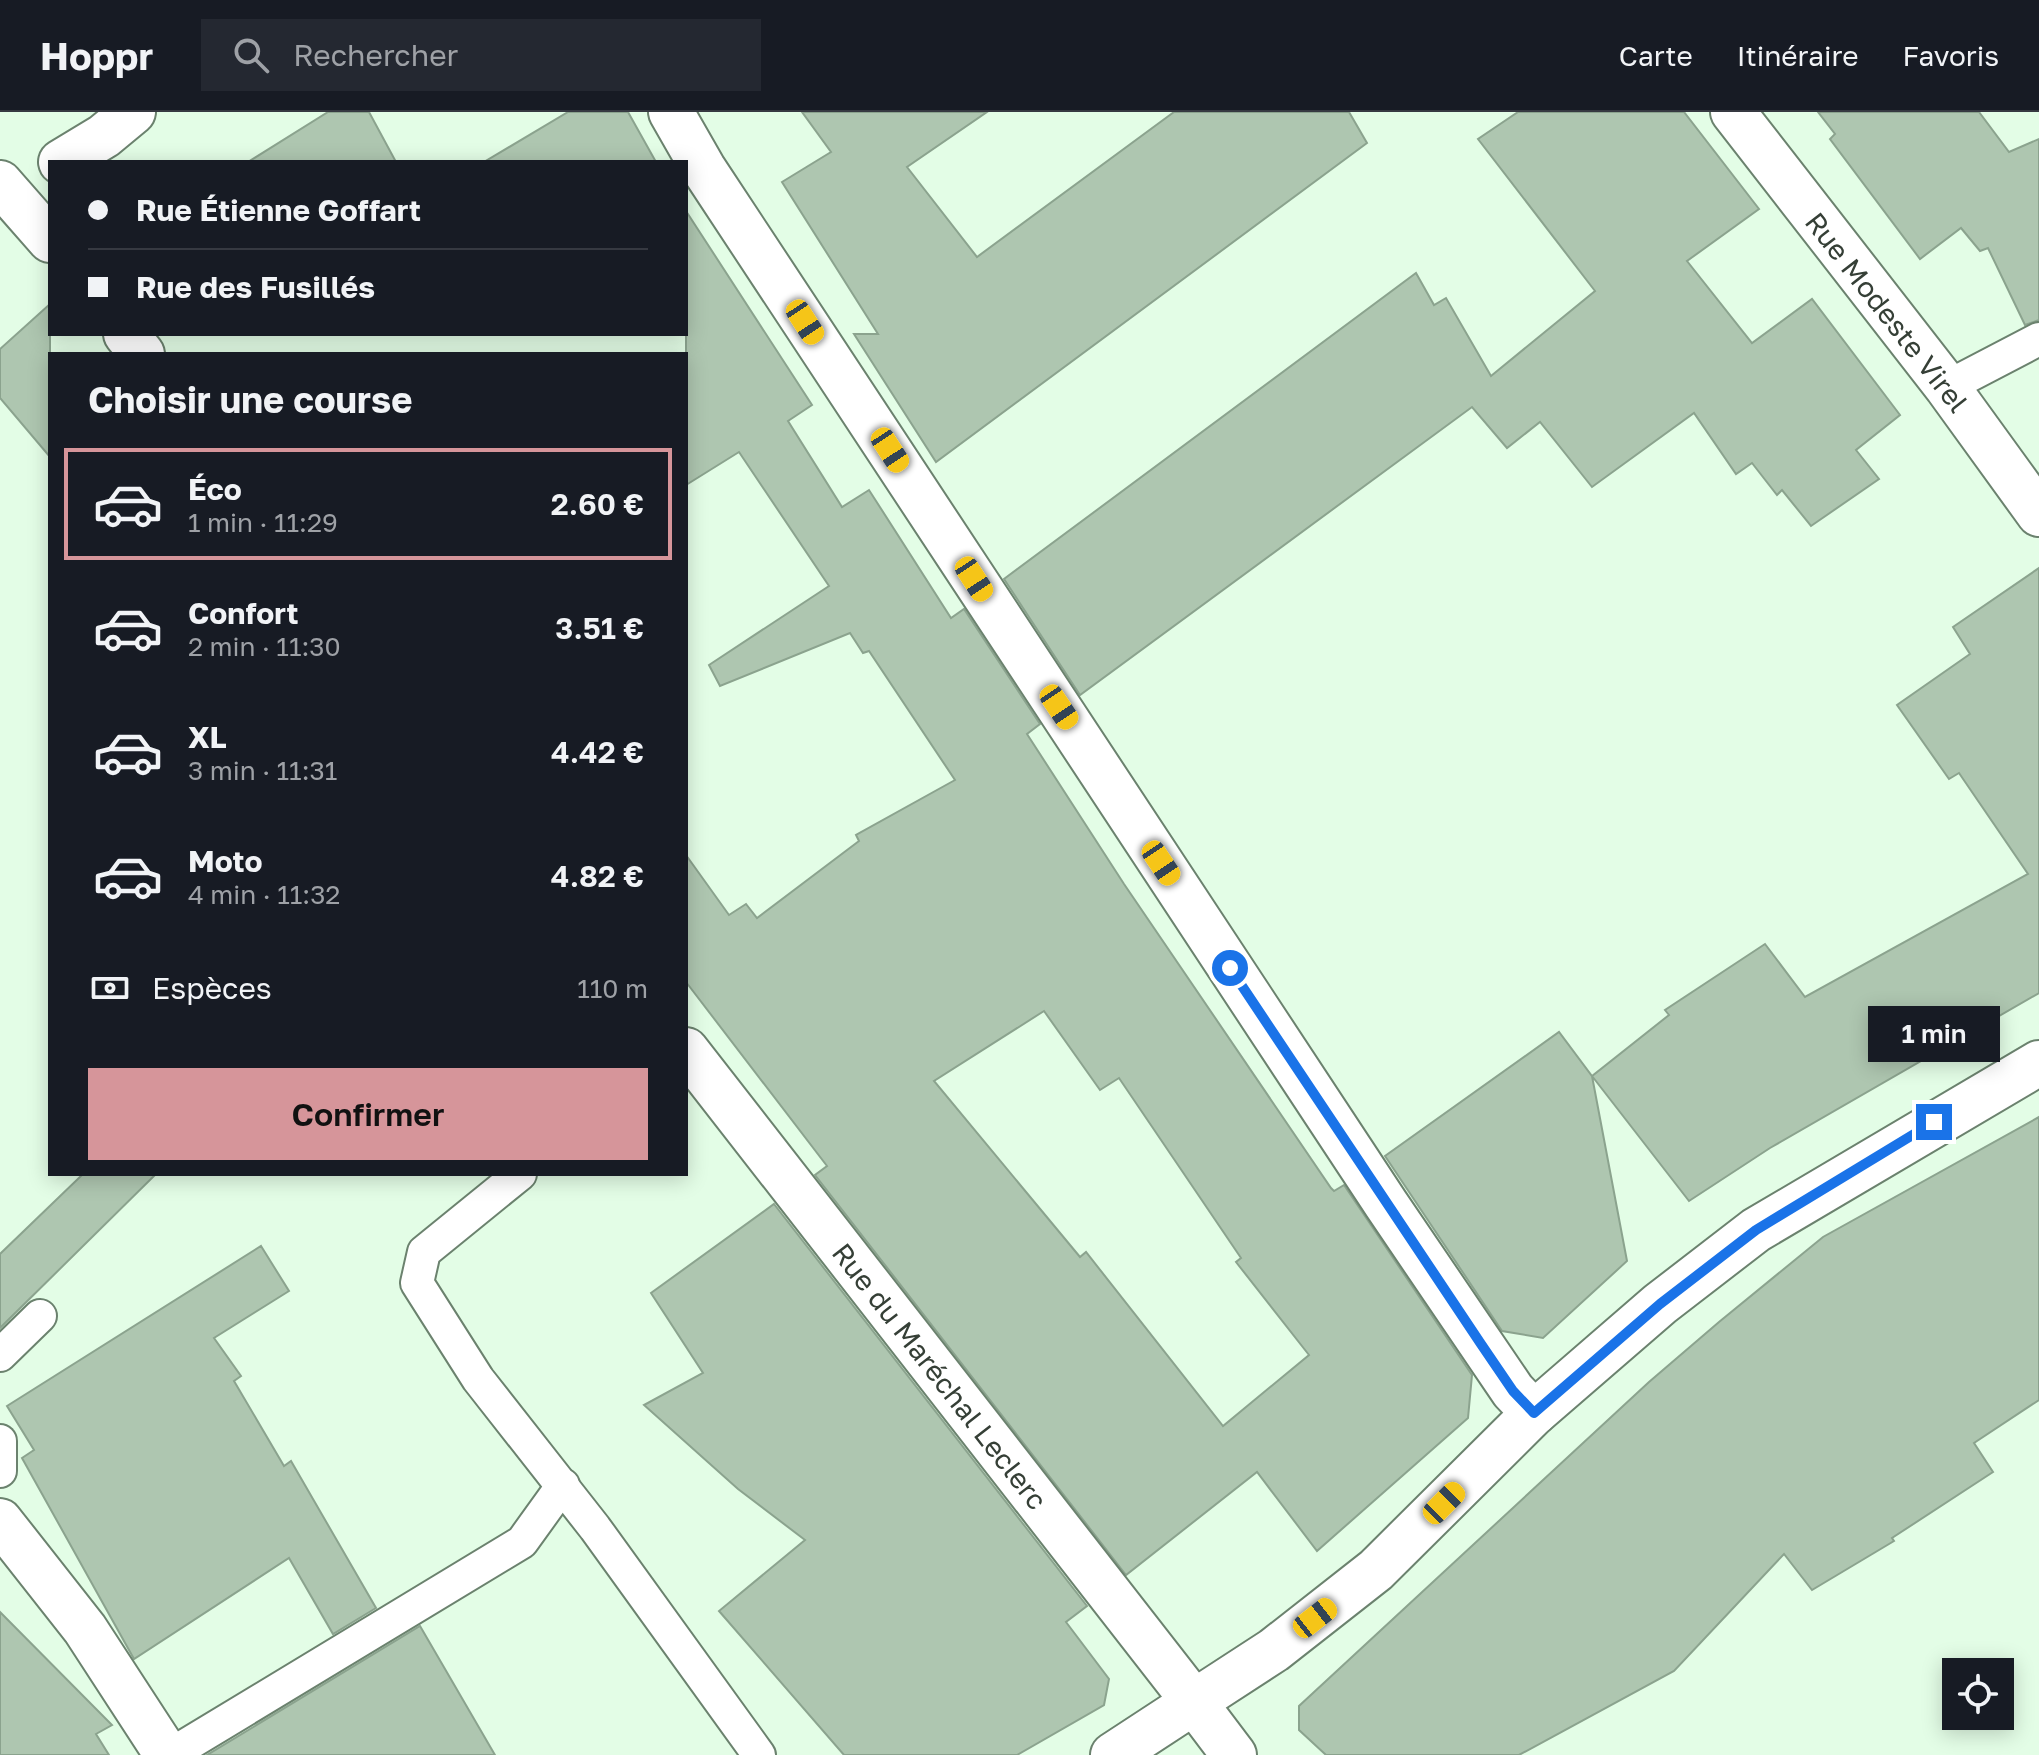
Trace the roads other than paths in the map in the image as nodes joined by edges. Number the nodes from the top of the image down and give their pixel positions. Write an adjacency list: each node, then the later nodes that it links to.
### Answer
1 (133, 112): 4 (street)
2 (671, 112): 18 (street)
3 (1733, 112): 11 (street, Rue Modeste Virel)
4 (64, 160)
5 (48, 170): 6 (street)
6 (4, 192): 7 (street)
7 (48, 238)
8 (128, 336): 10 (street)
9 (2039, 339): 11 (lane)
10 (140, 352)
11 (1947, 387): 12 (street, Rue Modeste Virel)
12 (2039, 514)
13 (688, 1053): 23 (street, Rue du Maréchal Leclerc)
14 (2039, 1063): 18 (street)
15 (518, 1176): 21 (lane)
16 (40, 1316): 17 (lane)
17 (0, 1355)
18 (1534, 1413): 23 (street)
19 (0, 1441): 20 (lane)
20 (0, 1471)
21 (563, 1485): 24 (lane); 25 (lane)
22 (0, 1521): 24 (street)
23 (1194, 1702): 26 (street); 27 (street, Rue du Maréchal Leclerc)
24 (168, 1755)
25 (759, 1755)
26 (1113, 1755)
27 (1234, 1755)

